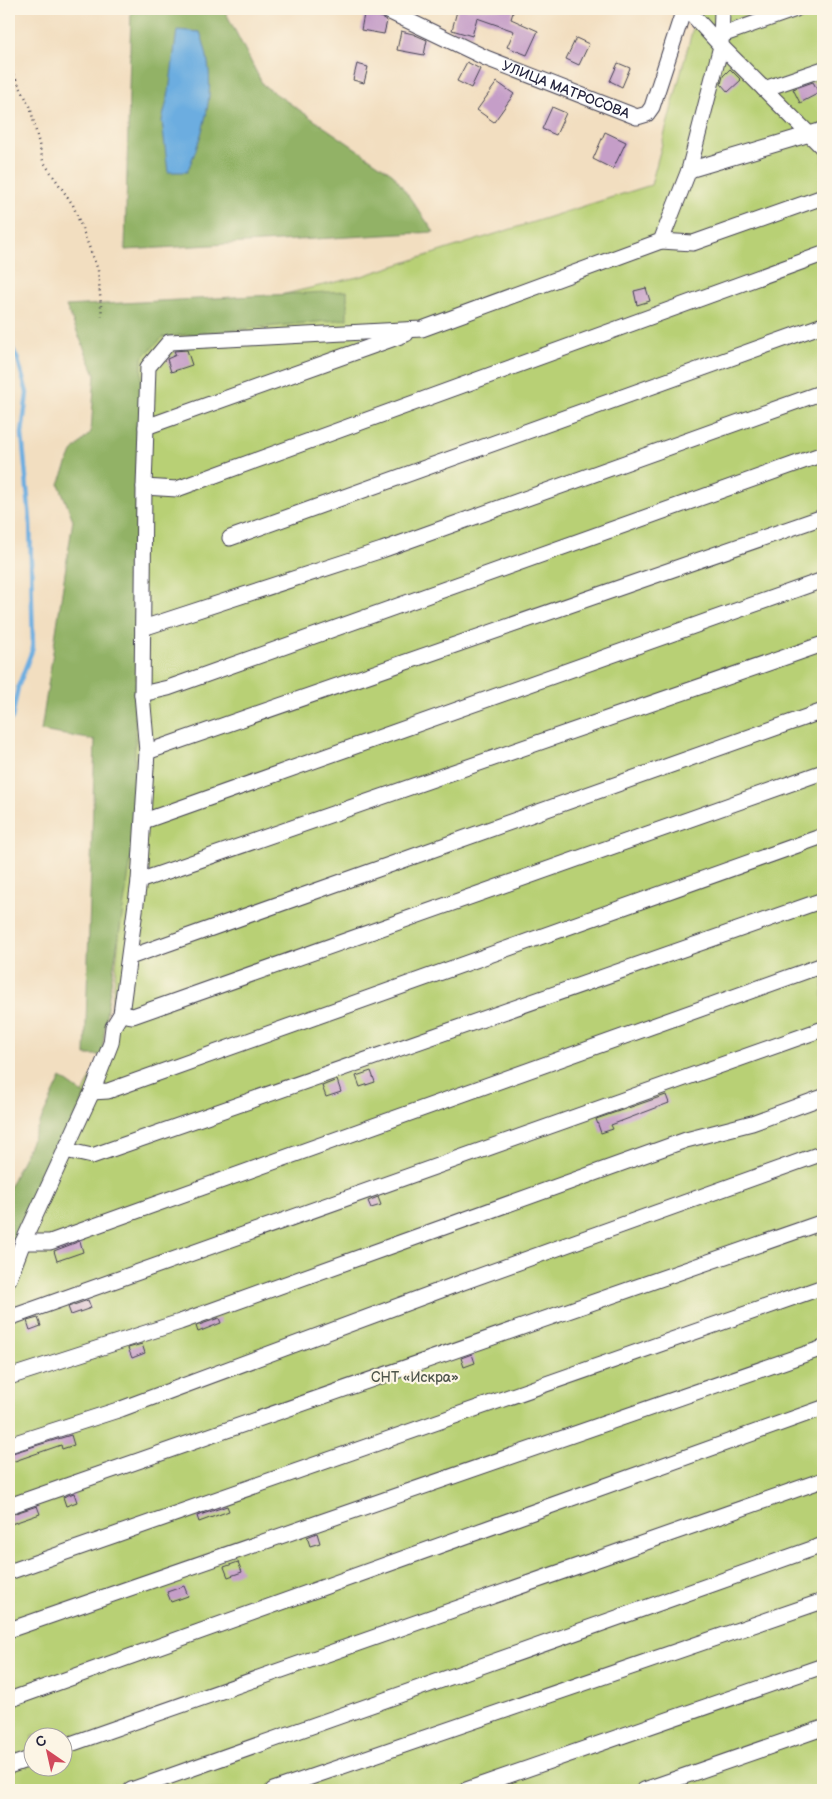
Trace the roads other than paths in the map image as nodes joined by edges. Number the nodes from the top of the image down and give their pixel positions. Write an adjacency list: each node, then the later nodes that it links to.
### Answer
1 (384, 9): 2 (street, УЛИЦА МАТРОСОВА)
2 (686, 9): 5 (street)
3 (722, 9): 5 (street)
4 (796, 9): 5 (street)
5 (720, 41): 7 (street); 10 (street)
6 (823, 69): 7 (street)
7 (764, 89): 8 (street)
8 (816, 132): 9 (street); 10 (street)
9 (823, 148)
10 (689, 170): 12 (street)
11 (823, 197): 12 (street)
12 (661, 241): 15 (street)
13 (823, 254): 19 (street)
14 (823, 324): 21 (street)
15 (422, 329): 17 (street); 17 (street)
16 (823, 392): 23 (street)
17 (146, 427): 19 (street)
18 (823, 454): 25 (street)
19 (144, 487): 23 (street)
20 (823, 518): 27 (street)
21 (230, 538)
22 (823, 580): 29 (street)
23 (143, 628): 25 (street)
24 (823, 644): 31 (street)
25 (142, 694): 27 (street)
26 (823, 711): 33 (street)
27 (147, 752): 29 (street)
28 (823, 772): 35 (street)
29 (144, 821): 31 (street)
30 (823, 836): 37 (street)
31 (139, 881): 33 (street)
32 (823, 900): 39 (street)
33 (130, 957): 35 (street)
34 (823, 965): 42 (street)
35 (121, 1014): 37 (street)
36 (823, 1029): 45 (street)
37 (92, 1092): 39 (street)
38 (823, 1097): 47 (street)
39 (65, 1150): 42 (street)
40 (823, 1153): 49 (street)
41 (823, 1222): 51 (street)
42 (23, 1242): 43 (street)
43 (9, 1279)
44 (823, 1287): 53 (street)
45 (9, 1318)
46 (823, 1348): 55 (street)
47 (9, 1377)
48 (823, 1408): 57 (street)
49 (9, 1445)
50 (823, 1480): 59 (street)
51 (9, 1506)
52 (823, 1545): 62 (street)
53 (9, 1572)
54 (823, 1601): 63 (street)
55 (9, 1630)
56 (823, 1666): 64 (street)
57 (9, 1700)
58 (823, 1728): 65 (street)
59 (72, 1743)
60 (22, 1761): 61 (street)
61 (9, 1766)
62 (131, 1790)
63 (273, 1790)
64 (466, 1790)
65 (644, 1790)

